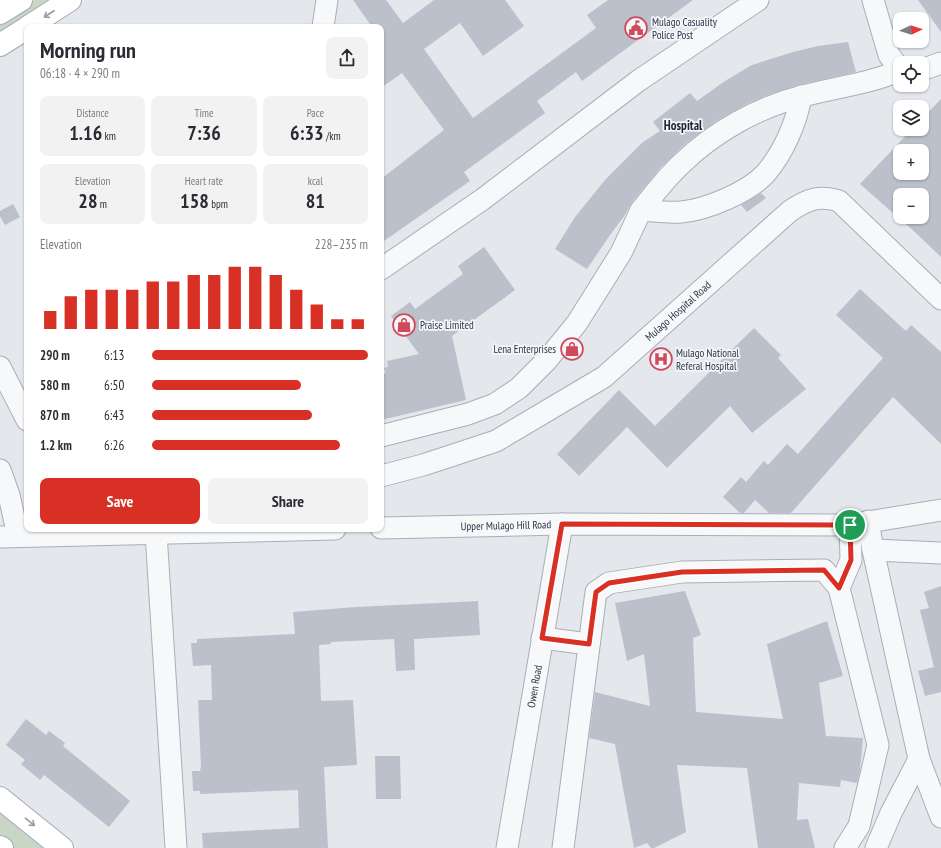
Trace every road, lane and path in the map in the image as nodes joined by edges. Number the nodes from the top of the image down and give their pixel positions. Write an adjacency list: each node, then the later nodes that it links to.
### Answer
1 (21, 0): 6 (main road)
2 (70, 0): 7 (main road, one-way to 7)
3 (327, 0): 8 (street)
4 (758, 0): 17 (street)
5 (873, 0): 11 (street)
6 (0, 13)
7 (33, 24)
8 (323, 24)
9 (24, 30): 10 (main road)
10 (0, 46)
11 (893, 60)
12 (941, 63): 13 (street)
13 (929, 68)
14 (893, 72): 15 (street)
15 (802, 96): 16 (street); 16 (street)
16 (641, 210): 21 (street)
17 (384, 266)
18 (941, 299): 23 (street, Mulago Hospital Road)
19 (0, 366): 20 (street)
20 (24, 414)
21 (384, 435)
22 (0, 470): 29 (street)
23 (384, 475)
24 (941, 510): 25 (street, Upper Mulago Hill Road)
25 (859, 523): 26 (street, Upper Mulago Hill Road); 30 (street); 32 (street)
26 (562, 524): 27 (street, Upper Mulago Hill Road); 33 (street, Owen Road)
27 (384, 528)
28 (142, 532): 29 (street); 40 (street)
29 (9, 537)
30 (873, 550): 31 (street); 35 (street)
31 (941, 553)
32 (839, 588): 34 (street); 42 (street)
33 (542, 638): 34 (street); 38 (street, Owen Road)
34 (589, 644): 41 (street)
35 (919, 759): 37 (street); 43 (street)
36 (0, 798): 39 (main road, one-way to 39)
37 (941, 817)
38 (505, 847)
39 (62, 848)
40 (176, 848)
41 (563, 848)
42 (846, 848)
43 (876, 848)

